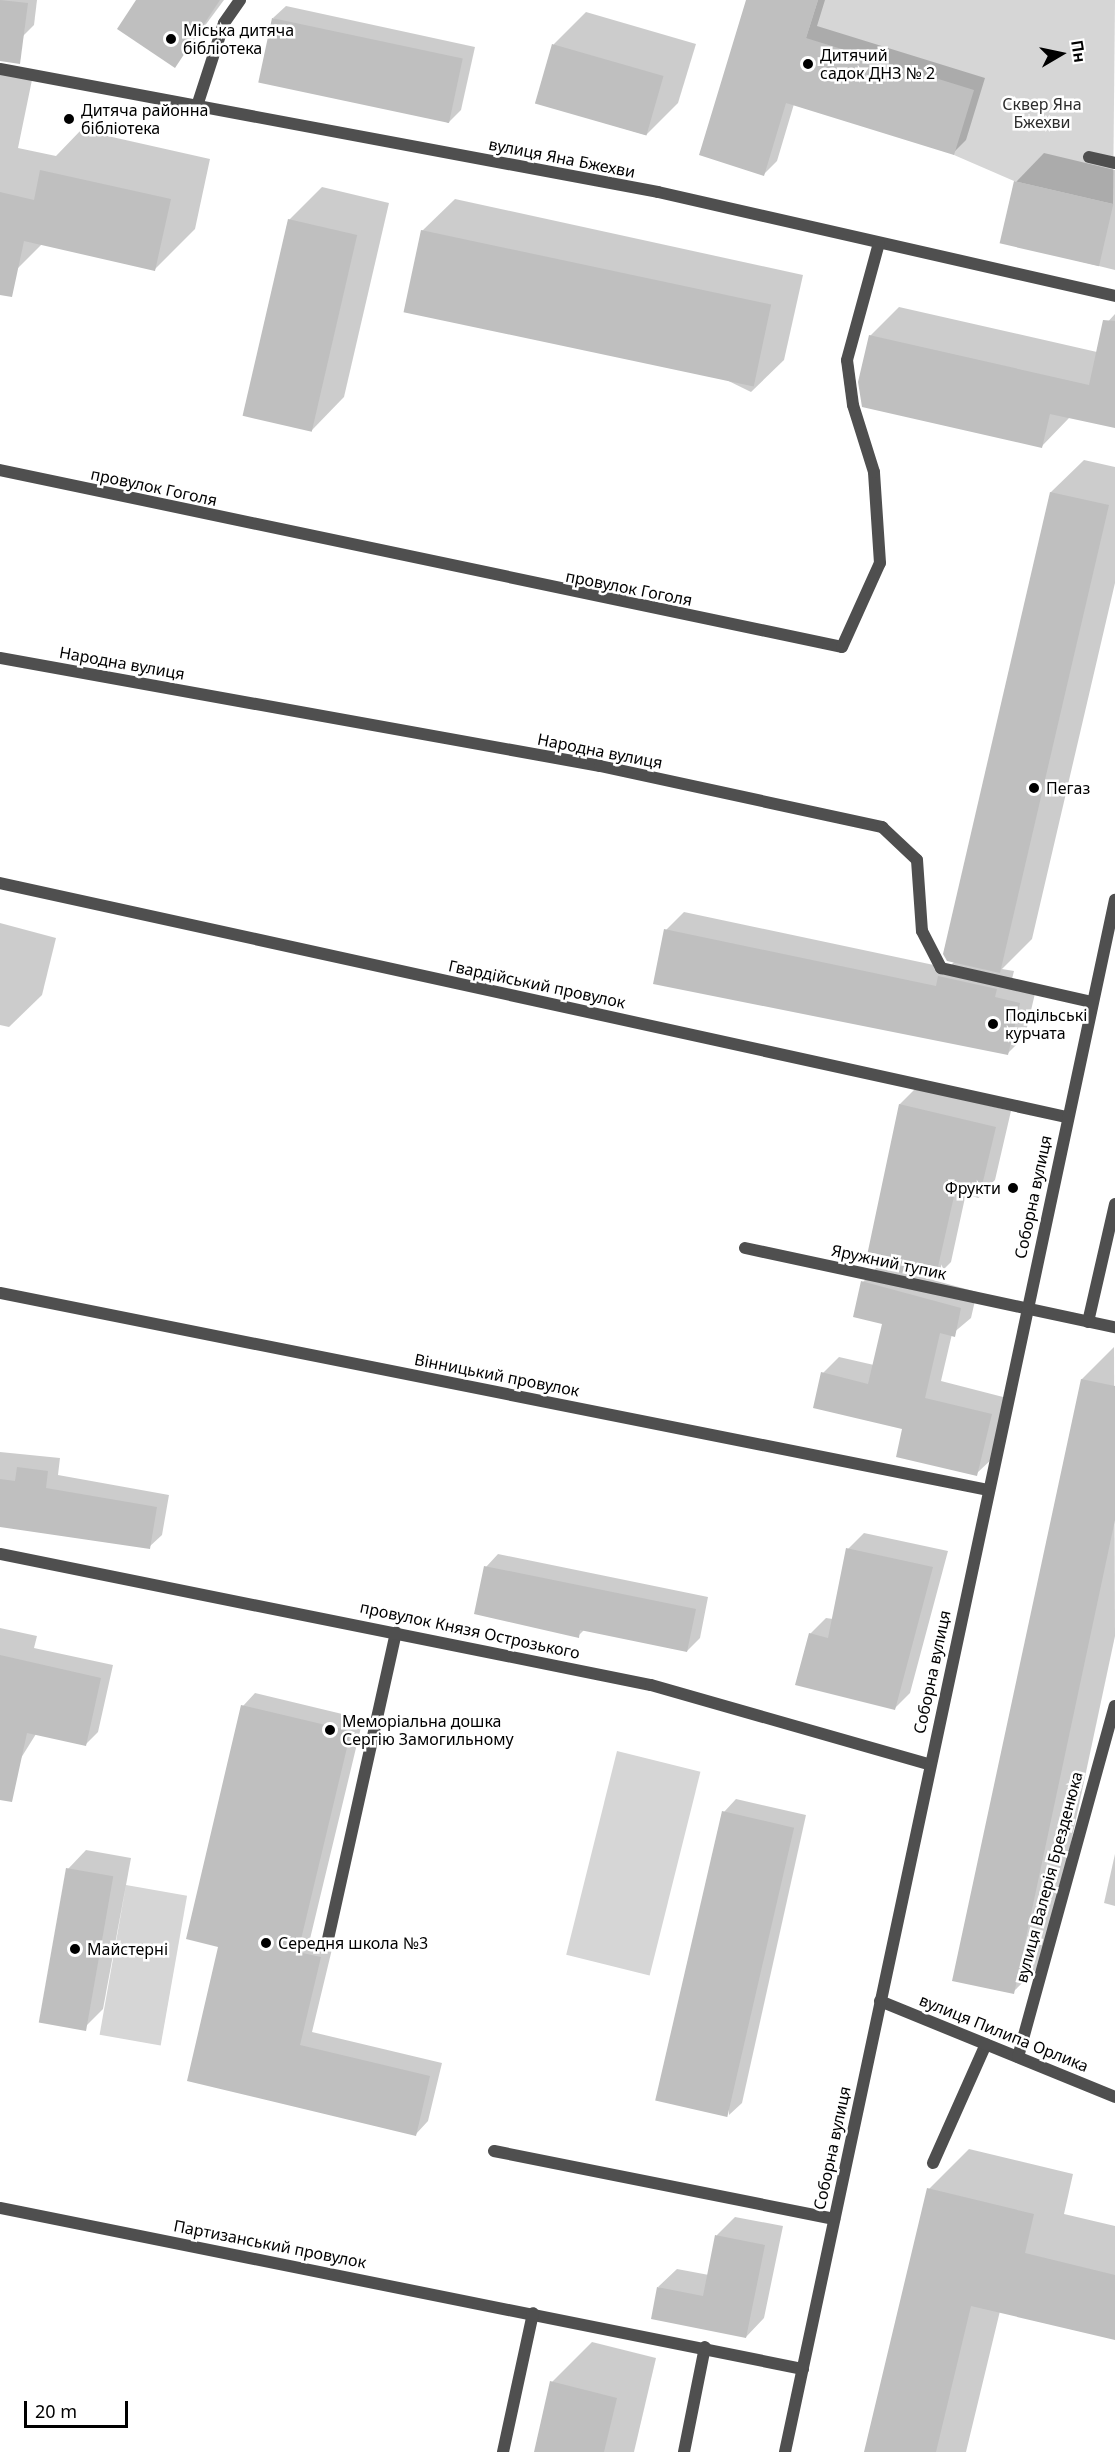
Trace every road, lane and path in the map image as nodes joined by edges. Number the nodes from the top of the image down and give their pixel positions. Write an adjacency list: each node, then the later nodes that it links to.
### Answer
1 (240, 0): 3 (street)
2 (0, 69): 3 (street, вулиця Яна Бжехви)
3 (197, 106): 6 (street, вулиця Яна Бжехви)
4 (1089, 157): 5 (street)
5 (1115, 163)
6 (879, 243): 7 (street, вулиця Яна Бжехви); 8 (street, провулок Гоголя)
7 (1115, 296)
8 (0, 470)
9 (0, 658): 12 (street, Народна вулиця)
10 (0, 883): 13 (street, Гвардійський провулок)
11 (1115, 900): 12 (street, Соборна вулиця)
12 (1092, 1002): 13 (street, Соборна вулиця)
13 (1066, 1117): 17 (street, Соборна вулиця)
14 (1115, 1204): 18 (street)
15 (745, 1248): 17 (street, Яружний тупик)
16 (0, 1293): 20 (street, Вінницький провулок)
17 (1026, 1309): 18 (street, Яружний тупик); 20 (street, Соборна вулиця)
18 (1088, 1322): 19 (street, Яружний тупик)
19 (1115, 1327)
20 (988, 1490): 24 (street, Соборна вулиця)
21 (0, 1554): 22 (street, провулок Князя Острозького)
22 (396, 1632): 24 (street, провулок Князя Острозького); 25 (street)
23 (1115, 1706): 28 (street, вулиця Валерія Брезденюка)
24 (928, 1764): 26 (street, Соборна вулиця)
25 (328, 1940)
26 (880, 2001): 27 (street, вулиця Пилипа Орлика); 33 (street, Соборна вулиця)
27 (986, 2044): 28 (street, вулиця Пилипа Орлика); 31 (street)
28 (1018, 2057): 29 (street, вулиця Пилипа Орлика)
29 (1115, 2097)
30 (494, 2151): 33 (street)
31 (933, 2163)
32 (0, 2208): 34 (street, Партизанський провулок)
33 (834, 2219): 36 (street, Соборна вулиця)
34 (533, 2313): 35 (street, Партизанський провулок); 37 (street)
35 (705, 2347): 36 (street, Партизанський провулок); 38 (street)
36 (803, 2369): 39 (street, Соборна вулиця)
37 (503, 2452)
38 (684, 2452)
39 (785, 2452)

